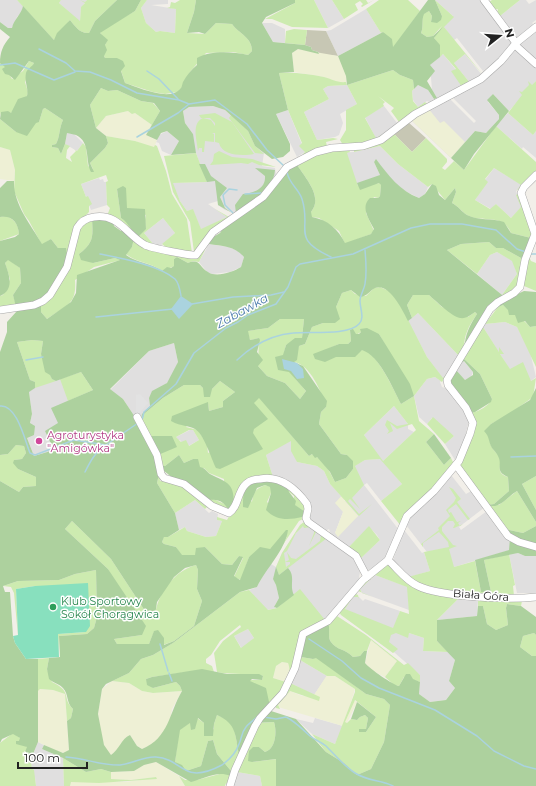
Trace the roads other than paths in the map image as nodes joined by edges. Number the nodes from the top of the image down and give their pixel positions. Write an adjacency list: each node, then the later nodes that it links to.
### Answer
1 (484, 0): 3 (street)
2 (536, 27): 3 (street)
3 (515, 44): 4 (street); 6 (street)
4 (536, 64)
5 (536, 175): 8 (street)
6 (0, 310)
7 (139, 420): 11 (street)
8 (456, 465): 9 (street); 10 (street)
9 (536, 547)
10 (388, 560): 11 (street); 12 (street, Biała Góra)
11 (367, 577): 13 (street)
12 (536, 597)
13 (230, 786)

